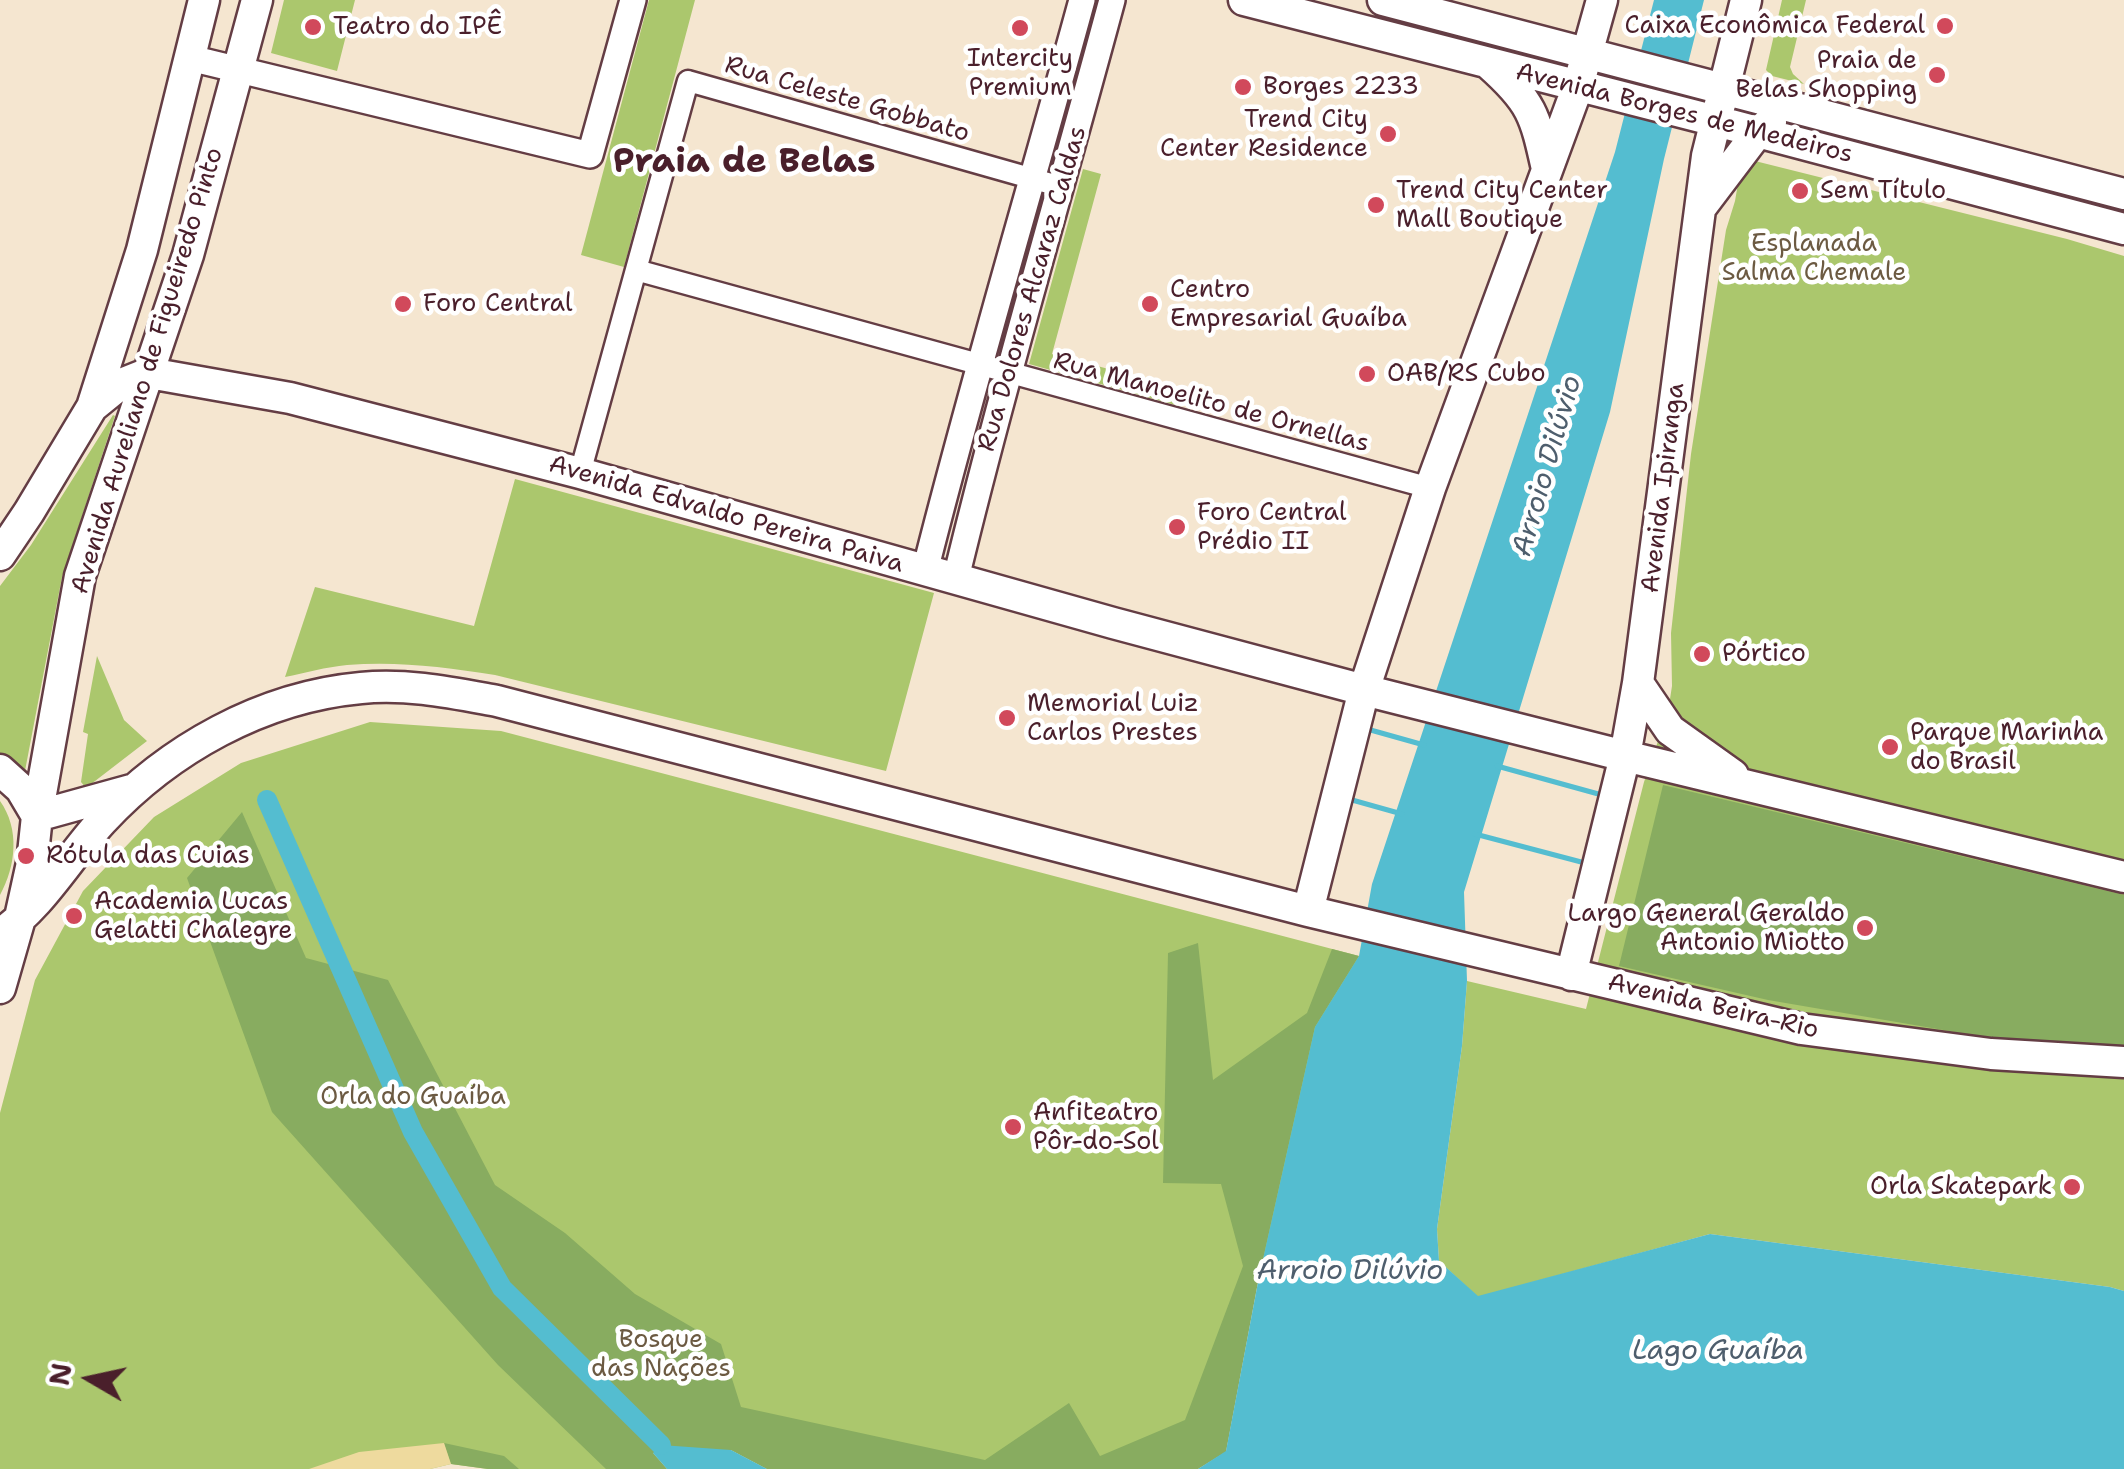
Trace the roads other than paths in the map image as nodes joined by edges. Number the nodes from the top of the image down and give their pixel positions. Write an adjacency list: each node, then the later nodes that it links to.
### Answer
1 (204, 0): 10 (main road, Avenida Aureliano de Figueiredo Pinto)
2 (257, 0): 13 (main road, Avenida Aureliano de Figueiredo Pinto)
3 (633, 0): 13 (street)
4 (1082, 0): 20 (street, Rua Dolores Alcaraz Caldas)
5 (1112, 0): 21 (street, Rua Dolores Alcaraz Caldas)
6 (1244, 0): 12 (main road, Avenida Borges de Medeiros)
7 (1383, 0): 11 (main road, Avenida Borges de Medeiros)
8 (1602, 0): 11 (main road)
9 (1746, 0): 14 (main road, Avenida Ipiranga)
10 (190, 58): 13 (street); 29 (main road, Avenida Aureliano de Figueiredo Pinto)
11 (1600, 59): 14 (main road, Avenida Borges de Medeiros); 15 (main road)
12 (1486, 62): 15 (main road, Avenida Borges de Medeiros); 19 (main road)
13 (240, 70): 27 (main road, Avenida Aureliano de Figueiredo Pinto)
14 (1710, 87): 16 (main road, Avenida Borges de Medeiros); 17 (main road, Avenida Ipiranga)
15 (1591, 90): 17 (main road, Avenida Borges de Medeiros); 19 (main road)
16 (1788, 108): 18 (main road); 22 (main road, Avenida Borges de Medeiros)
17 (1702, 117): 18 (main road, Avenida Borges de Medeiros); 23 (main road, Avenida Ipiranga)
18 (1758, 132): 23 (main road); 24 (main road, Avenida Borges de Medeiros)
19 (1547, 169): 33 (main road)
20 (1034, 179): 21 (street, Rua Celeste Gobbato); 25 (street, Rua Celeste Gobbato); 26 (street, Rua Dolores Alcaraz Caldas)
21 (1062, 187): 28 (street, Rua Dolores Alcaraz Caldas)
22 (2124, 194)
23 (1700, 208): 39 (main road, Avenida Ipiranga)
24 (2124, 228)
25 (636, 270): 26 (street); 32 (street)
26 (980, 366): 28 (street, Rua Manoelito de Ornellas); 30 (street, Rua Dolores Alcaraz Caldas)
27 (149, 373): 29 (main road); 32 (main road, Avenida Edvaldo Pereira Paiva); 45 (main road, Avenida Aureliano de Figueiredo Pinto)
28 (1008, 374): 31 (street, Rua Dolores Alcaraz Caldas); 33 (street, Rua Manoelito de Ornellas)
29 (92, 407): 34 (main road, Avenida Aureliano de Figueiredo Pinto)
30 (961, 428): 31 (street); 35 (street, Rua Dolores Alcaraz Caldas)
31 (990, 437): 36 (street, Rua Dolores Alcaraz Caldas)
32 (580, 474): 35 (main road, Avenida Edvaldo Pereira Paiva)
33 (1430, 488): 37 (main road)
34 (0, 555)
35 (925, 571): 36 (main road, Avenida Edvaldo Pereira Paiva)
36 (956, 578): 38 (main road, Avenida Edvaldo Pereira Paiva)
37 (1382, 633): 38 (main road); 40 (main road)
38 (1320, 678): 40 (main road, Avenida Edvaldo Pereira Paiva)
39 (1638, 683): 41 (main road, Avenida Ipiranga); 43 (main road)
40 (1364, 690): 41 (main road); 47 (main road)
41 (1625, 756): 43 (main road); 49 (main road, Avenida Ipiranga)
42 (0, 770): 45 (main road)
43 (1748, 786): 46 (main road)
44 (134, 789): 45 (main road); 47 (main road); 48 (main road)
45 (37, 816): 48 (main road, Avenida Aureliano de Figueiredo Pinto)
46 (2124, 877)
47 (1308, 911): 49 (main road, Avenida Beira-Rio)
48 (9, 928): 50 (main road)
49 (1571, 975): 51 (main road, Avenida Beira-Rio)
50 (0, 988)
51 (2124, 1062)

